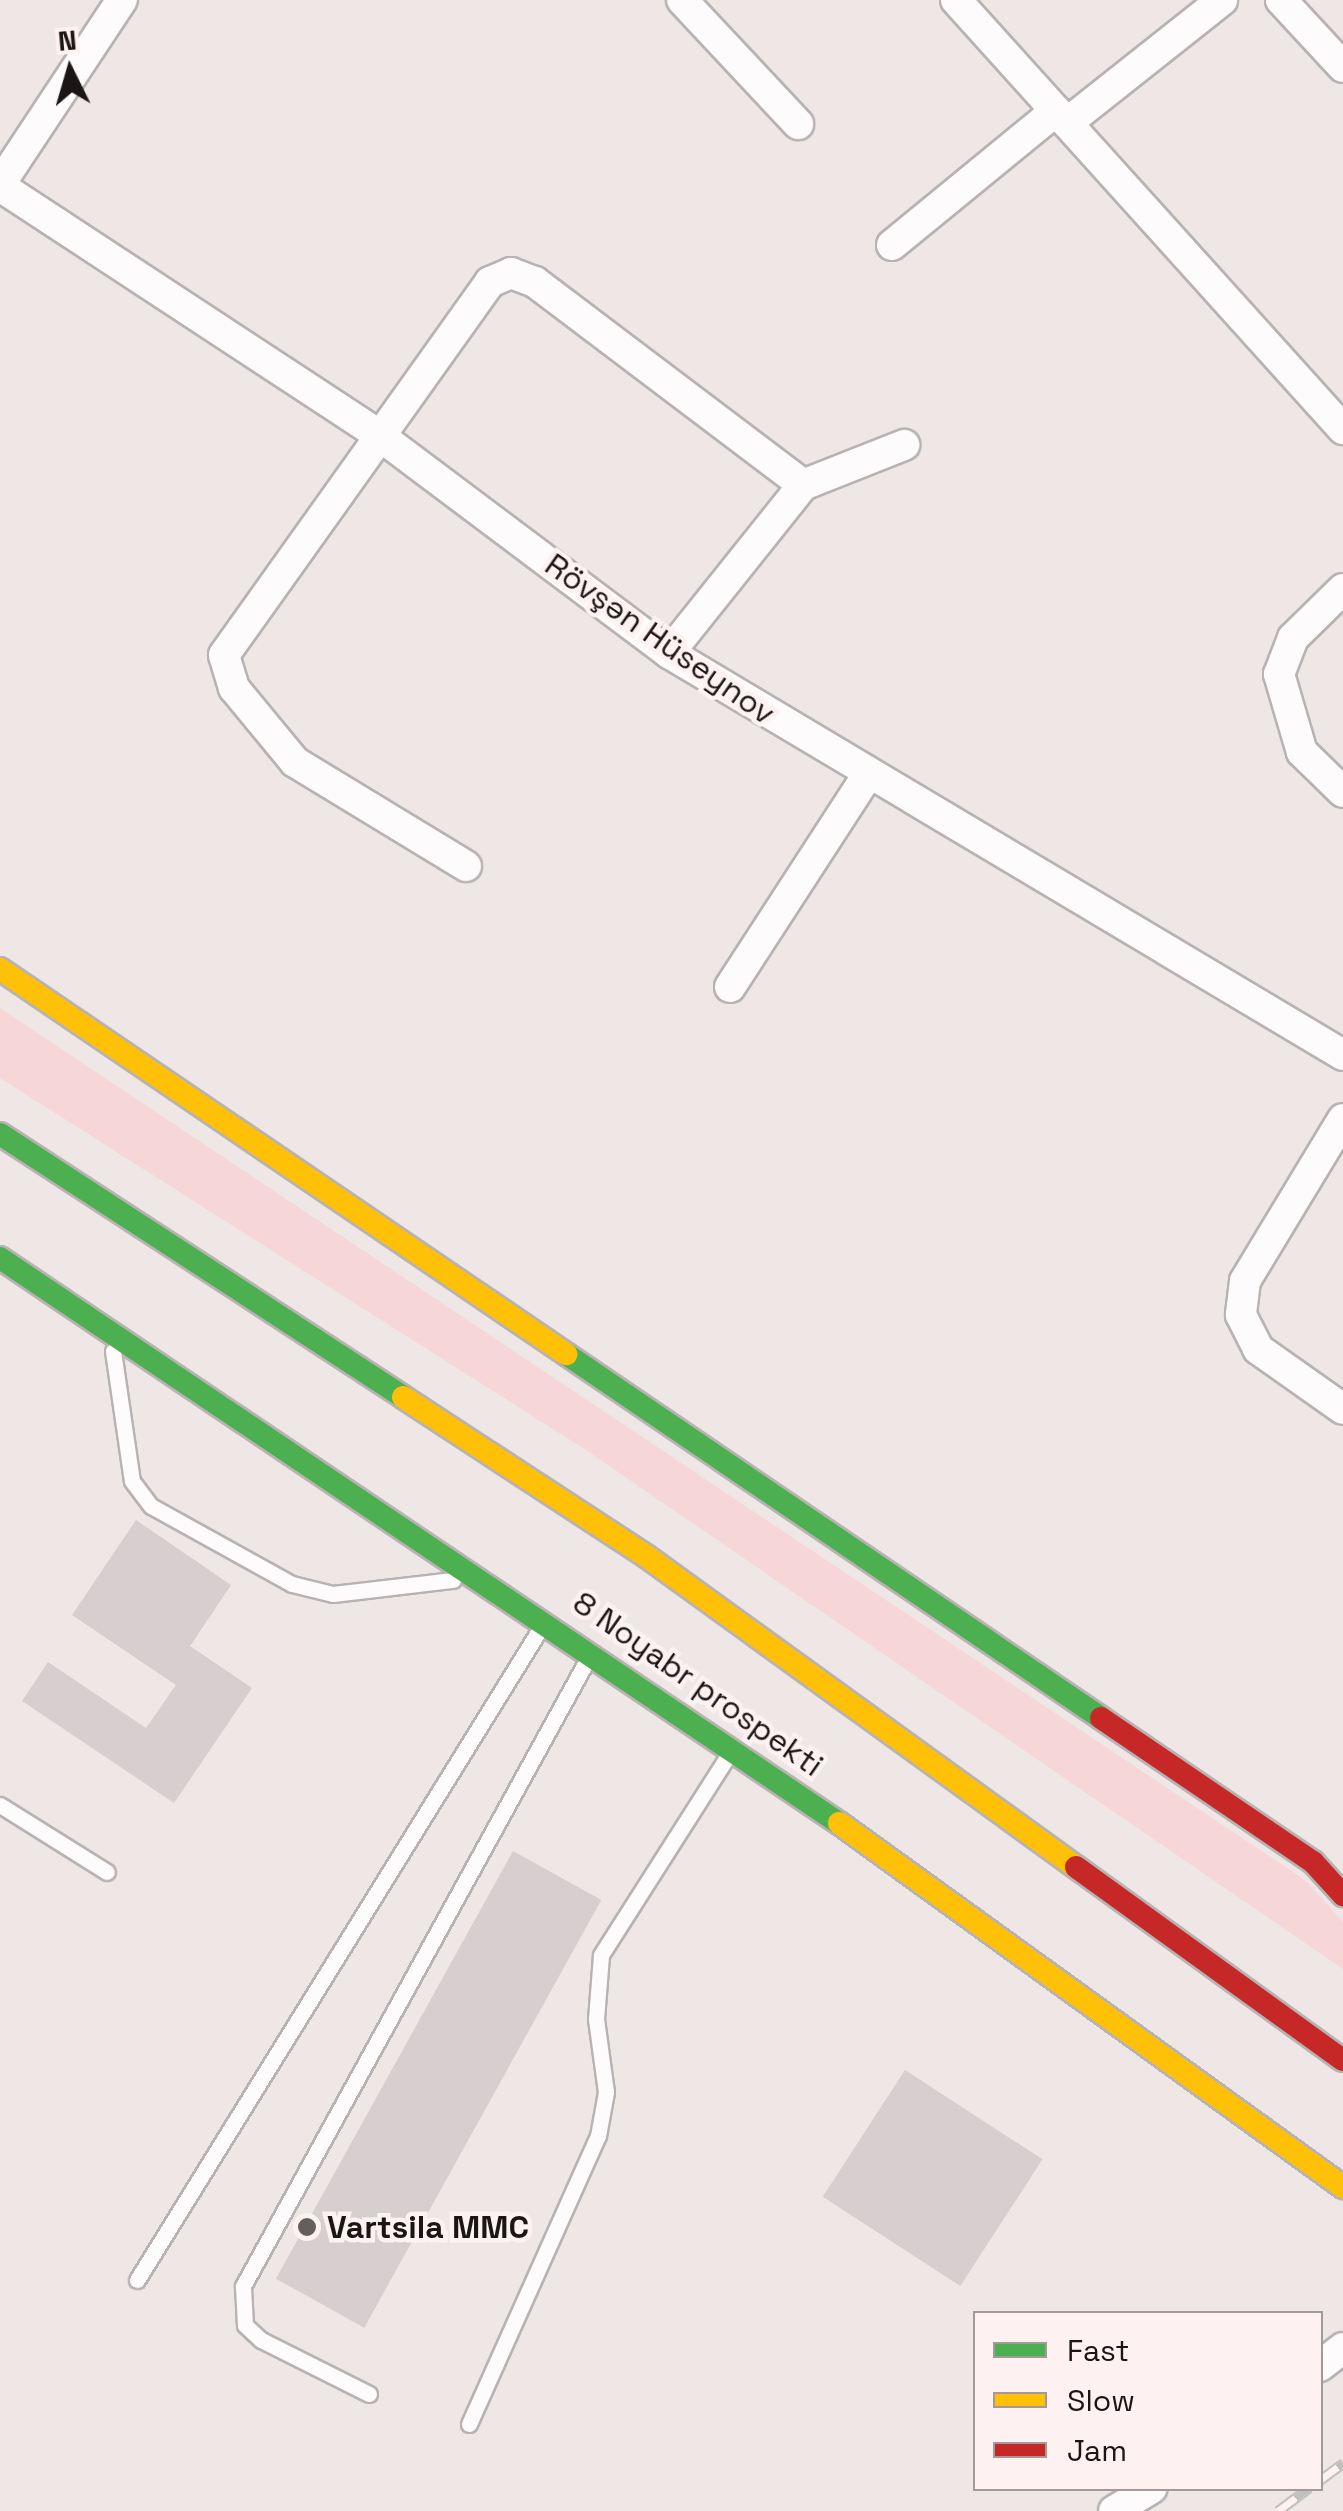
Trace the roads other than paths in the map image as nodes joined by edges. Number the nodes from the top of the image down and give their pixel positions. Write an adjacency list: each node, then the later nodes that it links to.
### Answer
1 (122, 0): 9 (street)
2 (682, 0): 8 (street)
3 (956, 0): 7 (street)
4 (1222, 0): 7 (street)
5 (1281, 0): 6 (street)
6 (1343, 67)
7 (1061, 117): 10 (street); 11 (street)
8 (798, 124)
9 (0, 185): 12 (street, Rövşən Hüseynov)
10 (892, 245)
11 (1343, 429)
12 (376, 433): 14 (street); 16 (street, Rövşən Hüseynov); 19 (street)
13 (904, 446): 14 (street)
14 (803, 486): 16 (street)
15 (1343, 589): 18 (street)
16 (669, 653): 17 (street, Rövşən Hüseynov)
17 (867, 776): 21 (street); 22 (street, Rövşən Hüseynov)
18 (1343, 792)
19 (466, 866)
20 (0, 970): 34 (main road)
21 (730, 988)
22 (1343, 1055)
23 (1343, 1119): 27 (street)
24 (0, 1134): 35 (main road)
25 (0, 1258): 26 (main road, 8 Noyabr prospekti)
26 (110, 1327): 28 (main road, 8 Noyabr prospekti); 28 (lane)
27 (1343, 1409)
28 (484, 1576): 29 (main road, 8 Noyabr prospekti)
29 (546, 1619): 30 (main road, 8 Noyabr prospekti); 37 (lane)
30 (592, 1650): 31 (main road, 8 Noyabr prospekti); 40 (lane)
31 (734, 1747): 36 (main road, 8 Noyabr prospekti); 41 (lane)
32 (0, 1805): 33 (lane)
33 (108, 1872)
34 (1343, 1896)
35 (1343, 2060)
36 (1343, 2186)
37 (137, 2280)
38 (1343, 2348): 39 (street)
39 (1323, 2364)
40 (369, 2394)
41 (469, 2424)
42 (1147, 2491): 43 (street)
43 (1114, 2511)

